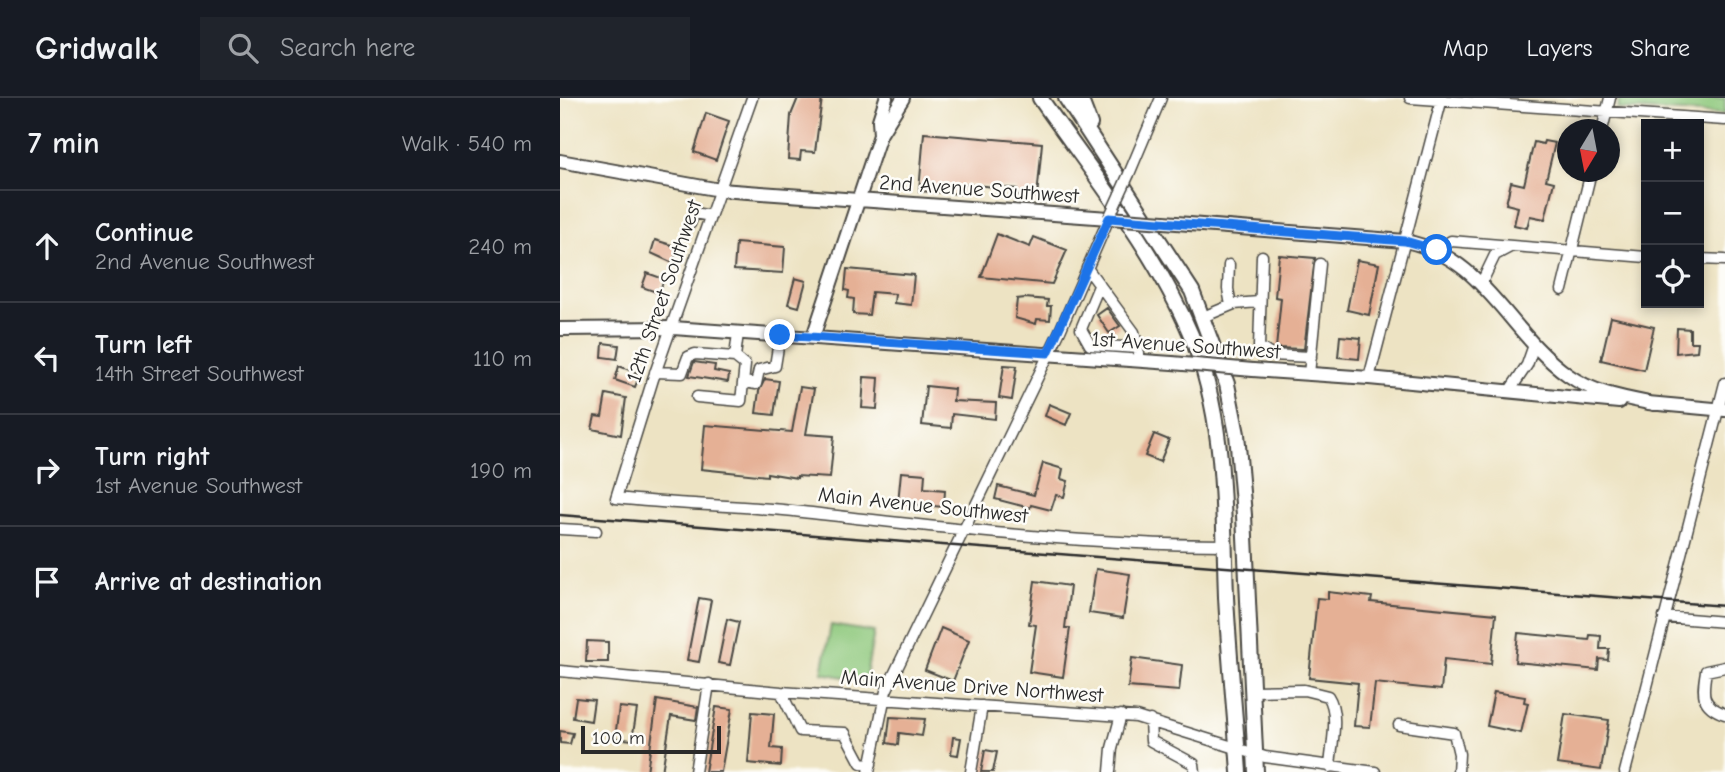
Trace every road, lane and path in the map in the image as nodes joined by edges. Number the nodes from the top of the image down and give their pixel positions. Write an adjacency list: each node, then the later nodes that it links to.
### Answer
1 (752, 98): 18 (street, 12th Street Southwest)
2 (886, 98): 14 (main road)
3 (903, 98): 14 (main road)
4 (1040, 98): 66 (highway)
5 (1066, 98): 15 (highway)
6 (1080, 98): 15 (highway)
7 (1161, 98): 21 (street, bridge)
8 (1410, 98): 10 (street)
9 (1610, 98): 11 (street)
10 (1442, 100): 11 (street); 23 (street)
11 (1606, 113): 12 (street); 13 (street)
12 (1605, 119)
13 (1725, 120)
14 (880, 135): 19 (main road)
15 (1097, 145): 39 (highway)
16 (560, 161): 18 (main road, 2nd Avenue Southwest)
17 (1588, 182): 26 (street)
18 (720, 190): 19 (main road, 2nd Avenue Southwest); 20 (street, 12th Street Southwest)
19 (858, 199): 21 (main road, 2nd Avenue Southwest); 46 (main road)
20 (711, 216): 22 (street); 41 (street, 12th Street Southwest)
21 (1109, 218): 23 (main road, 2nd Avenue Southwest, bridge); 33 (street)
22 (690, 224)
23 (1405, 241): 25 (main road, 2nd Avenue Southwest); 55 (street)
24 (1517, 245): 25 (street); 26 (street); 34 (street)
25 (1437, 250): 34 (main road, 2nd Avenue Southwest)
26 (1571, 250): 28 (street); 36 (street)
27 (1262, 256): 37 (street)
28 (1641, 257)
29 (1704, 259): 30 (street)
30 (1725, 260)
31 (1320, 264): 52 (street)
32 (1229, 265): 38 (street)
33 (1087, 268): 35 (street); 40 (street)
34 (1481, 284): 47 (main road, 2nd Avenue Southwest)
35 (1099, 286): 42 (street); 50 (street)
36 (1562, 290)
37 (1259, 302): 38 (street); 52 (street)
38 (1231, 305): 39 (street)
39 (1203, 317): 72 (highway)
40 (1064, 321): 42 (street); 49 (street)
41 (673, 328): 43 (main road, 1st Avenue Southwest); 44 (main road, 1st Avenue Southwest); 53 (street, 12th Street Southwest)
42 (1081, 328): 48 (street)
43 (560, 329)
44 (738, 333): 45 (main road, 1st Avenue Southwest); 51 (street)
45 (780, 335): 46 (main road, 1st Avenue Southwest); 56 (street)
46 (813, 337): 49 (main road, 1st Avenue Southwest)
47 (1534, 345): 58 (street); 60 (main road, 2nd Avenue Southwest)
48 (1089, 351): 49 (main road, 1st Avenue Southwest); 50 (main road, 1st Avenue Southwest)
49 (1048, 353): 63 (street)
50 (1139, 354): 54 (main road, 1st Avenue Southwest, bridge)
51 (735, 357): 53 (street); 56 (street)
52 (1311, 357): 54 (street)
53 (656, 372): 62 (street, 12th Street Southwest)
54 (1309, 374): 55 (main road, 1st Avenue Southwest)
55 (1369, 378): 58 (main road, 1st Avenue Southwest)
56 (744, 382): 59 (street)
57 (1725, 383): 61 (street)
58 (1510, 390): 60 (main road, 1st Avenue Southwest)
59 (697, 397)
60 (1654, 404): 61 (main road, 1st Avenue Southwest)
61 (1721, 410): 67 (street)
62 (616, 498): 63 (street, Main Avenue Southwest)
63 (962, 528): 66 (street, Main Avenue Southwest); 74 (street)
64 (560, 529): 65 (street)
65 (596, 531)
66 (1226, 545): 80 (highway)
67 (1664, 617): 68 (street); 94 (street)
68 (1725, 622)
69 (1725, 667): 76 (street)
70 (560, 671): 71 (street, Main Avenue Drive Northwest)
71 (709, 684): 73 (street, Main Avenue Drive Northwest); 86 (street)
72 (1251, 691): 81 (highway); 83 (street)
73 (780, 692): 74 (street, Main Avenue Drive Northwest); 84 (street)
74 (883, 698): 75 (street, Main Avenue Drive Northwest); 84 (street)
75 (982, 706): 77 (street, Main Avenue Drive Northwest); 87 (street)
76 (1725, 714)
77 (1121, 715): 78 (street, Main Avenue Drive Northwest); 88 (street)
78 (1150, 720): 80 (street, Main Avenue Drive Northwest); 89 (street)
79 (1399, 725): 93 (street)
80 (1237, 751): 81 (street, Main Avenue Drive Northwest); 90 (highway)
81 (1255, 755): 82 (street, Main Avenue Drive Northwest); 91 (highway)
82 (1286, 767): 85 (street, Main Avenue Drive Northwest)
83 (1329, 767): 85 (street, Main Avenue Drive Northwest); 92 (street, Main Avenue Drive Northwest)
84 (870, 768)
85 (1311, 768)
86 (695, 772)
87 (971, 772)
88 (1110, 772)
89 (1195, 772)
90 (1239, 772)
91 (1256, 772)
92 (1375, 772)
93 (1458, 772)
94 (1625, 772)

